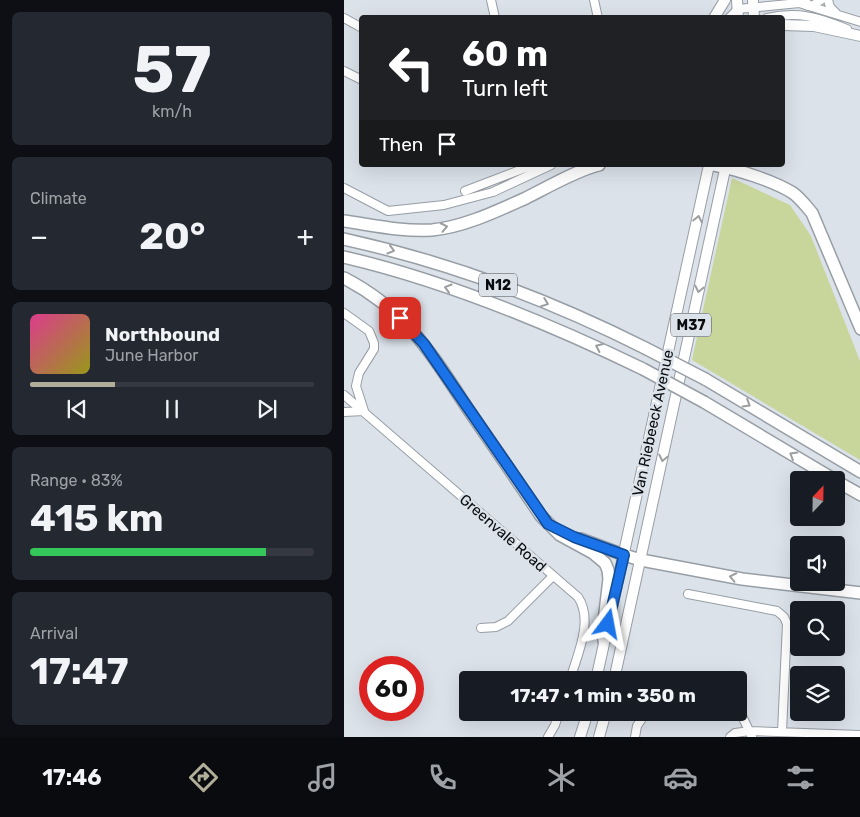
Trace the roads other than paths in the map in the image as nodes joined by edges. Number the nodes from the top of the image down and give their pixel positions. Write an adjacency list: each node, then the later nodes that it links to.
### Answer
1 (491, 0): 10 (street)
2 (594, 0): 11 (street)
3 (725, 0): 12 (main road)
4 (821, 0): 6 (street)
5 (828, 0): 9 (street)
6 (806, 4): 7 (street); 9 (street)
7 (754, 8): 8 (street)
8 (738, 9)
9 (837, 14): 15 (street)
10 (494, 15)
11 (597, 15)
12 (716, 15)
13 (784, 15): 18 (street)
14 (344, 18): 17 (street)
15 (860, 22)
16 (785, 25): 18 (main road)
17 (359, 26)
18 (860, 36)
19 (344, 71): 20 (street)
20 (359, 78)
21 (528, 167): 30 (street)
22 (548, 167): 29 (street)
23 (594, 167): 31 (highway, one-way to 23)
24 (709, 167): 45 (main road, Van Riebeeck Avenue / M37, one-way to 24)
25 (722, 167): 46 (main road, Van Riebeeck Avenue / M37, one-way to 46)
26 (725, 167): 28 (highway)
27 (751, 167): 28 (highway)
28 (776, 185): 36 (highway)
29 (344, 188)
30 (465, 192)
31 (344, 221)
32 (344, 239): 41 (highway, N12, one-way to 41, bridge)
33 (344, 257): 40 (highway, N12, one-way to 33, bridge)
34 (344, 278): 44 (highway)
35 (344, 312): 38 (street)
36 (860, 328)
37 (344, 395): 38 (street, Greenvale Road)
38 (364, 411): 39 (street); 47 (street, Greenvale Road)
39 (344, 412)
40 (821, 471)
41 (860, 472)
42 (845, 486): 43 (highway, N12)
43 (860, 495)
44 (548, 524): 45 (highway); 51 (highway)
45 (624, 555): 46 (highway); 51 (main road, Van Riebeeck Avenue / M37)
46 (641, 560): 48 (highway, one-way to 46); 54 (main road, Van Riebeeck Avenue / M37)
47 (553, 576): 50 (street); 52 (street, Greenvale Road)
48 (860, 593)
49 (688, 594): 60 (street)
50 (480, 628)
51 (604, 642): 53 (main road, Van Riebeeck Avenue / M37)
52 (572, 671)
53 (598, 671)
54 (616, 671)
55 (556, 721): 63 (street)
56 (585, 721): 64 (main road)
57 (603, 721): 65 (main road)
58 (639, 721): 66 (street)
59 (744, 721): 61 (street)
60 (782, 732): 61 (street); 62 (street)
61 (751, 734): 67 (street)
62 (860, 735)
63 (548, 737)
64 (580, 737)
65 (599, 737)
66 (635, 737)
67 (730, 737)

